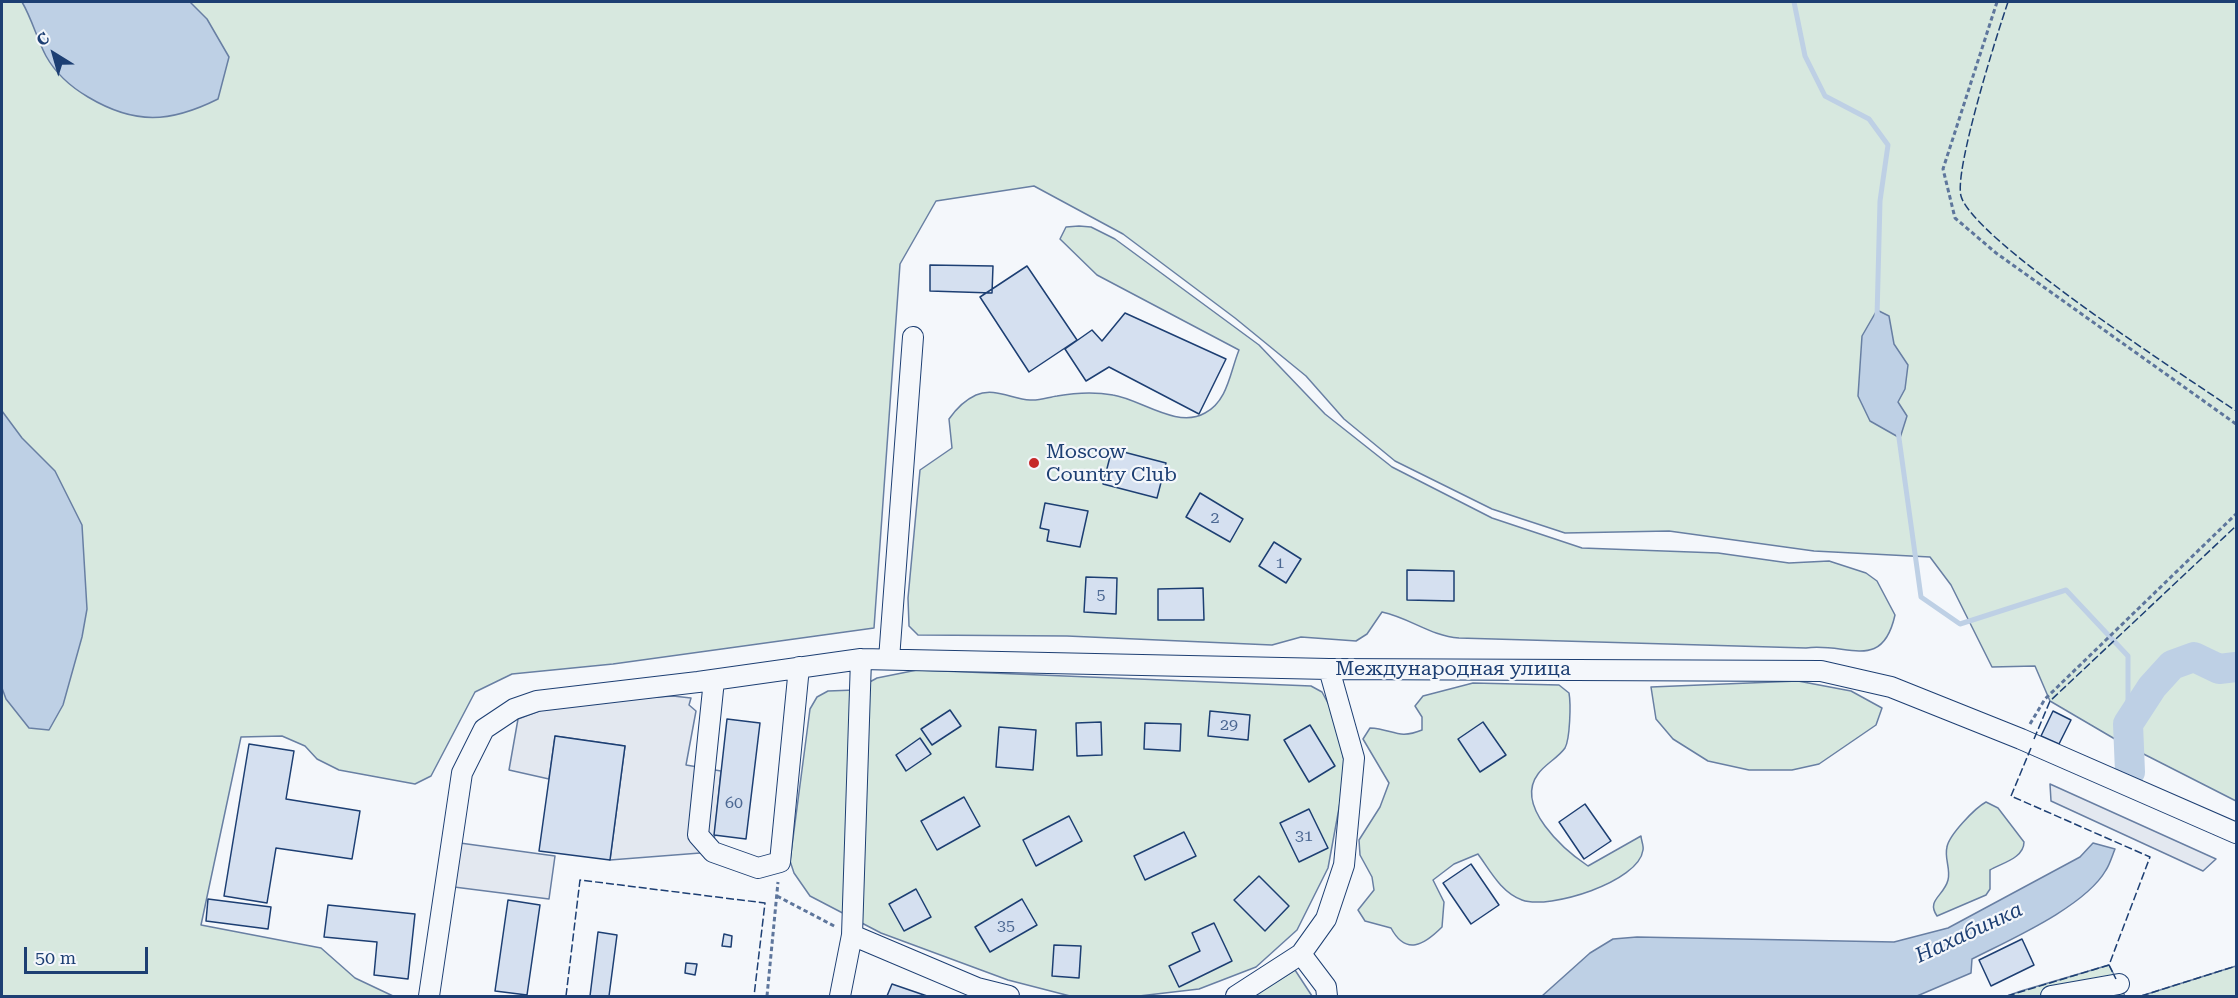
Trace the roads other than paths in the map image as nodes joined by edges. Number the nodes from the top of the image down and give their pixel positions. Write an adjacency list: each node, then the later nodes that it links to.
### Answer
1 (914, 337): 3 (street)
2 (861, 659): 3 (street, Международная улица); 4 (street, Международная улица); 8 (street)
3 (889, 659): 5 (street, Международная улица)
4 (799, 668): 6 (street, Международная улица); 6 (street)
5 (1329, 669): 7 (street, Международная улица); 9 (street)
6 (714, 680): 11 (street, Международная улица)
7 (2236, 834)
8 (852, 935): 12 (street); 13 (street)
9 (1301, 954): 14 (street); 15 (street)
10 (2119, 984): 16 (street)
11 (429, 996)
12 (840, 996)
13 (1009, 996)
14 (1236, 996)
15 (1327, 996)
16 (2050, 996)

